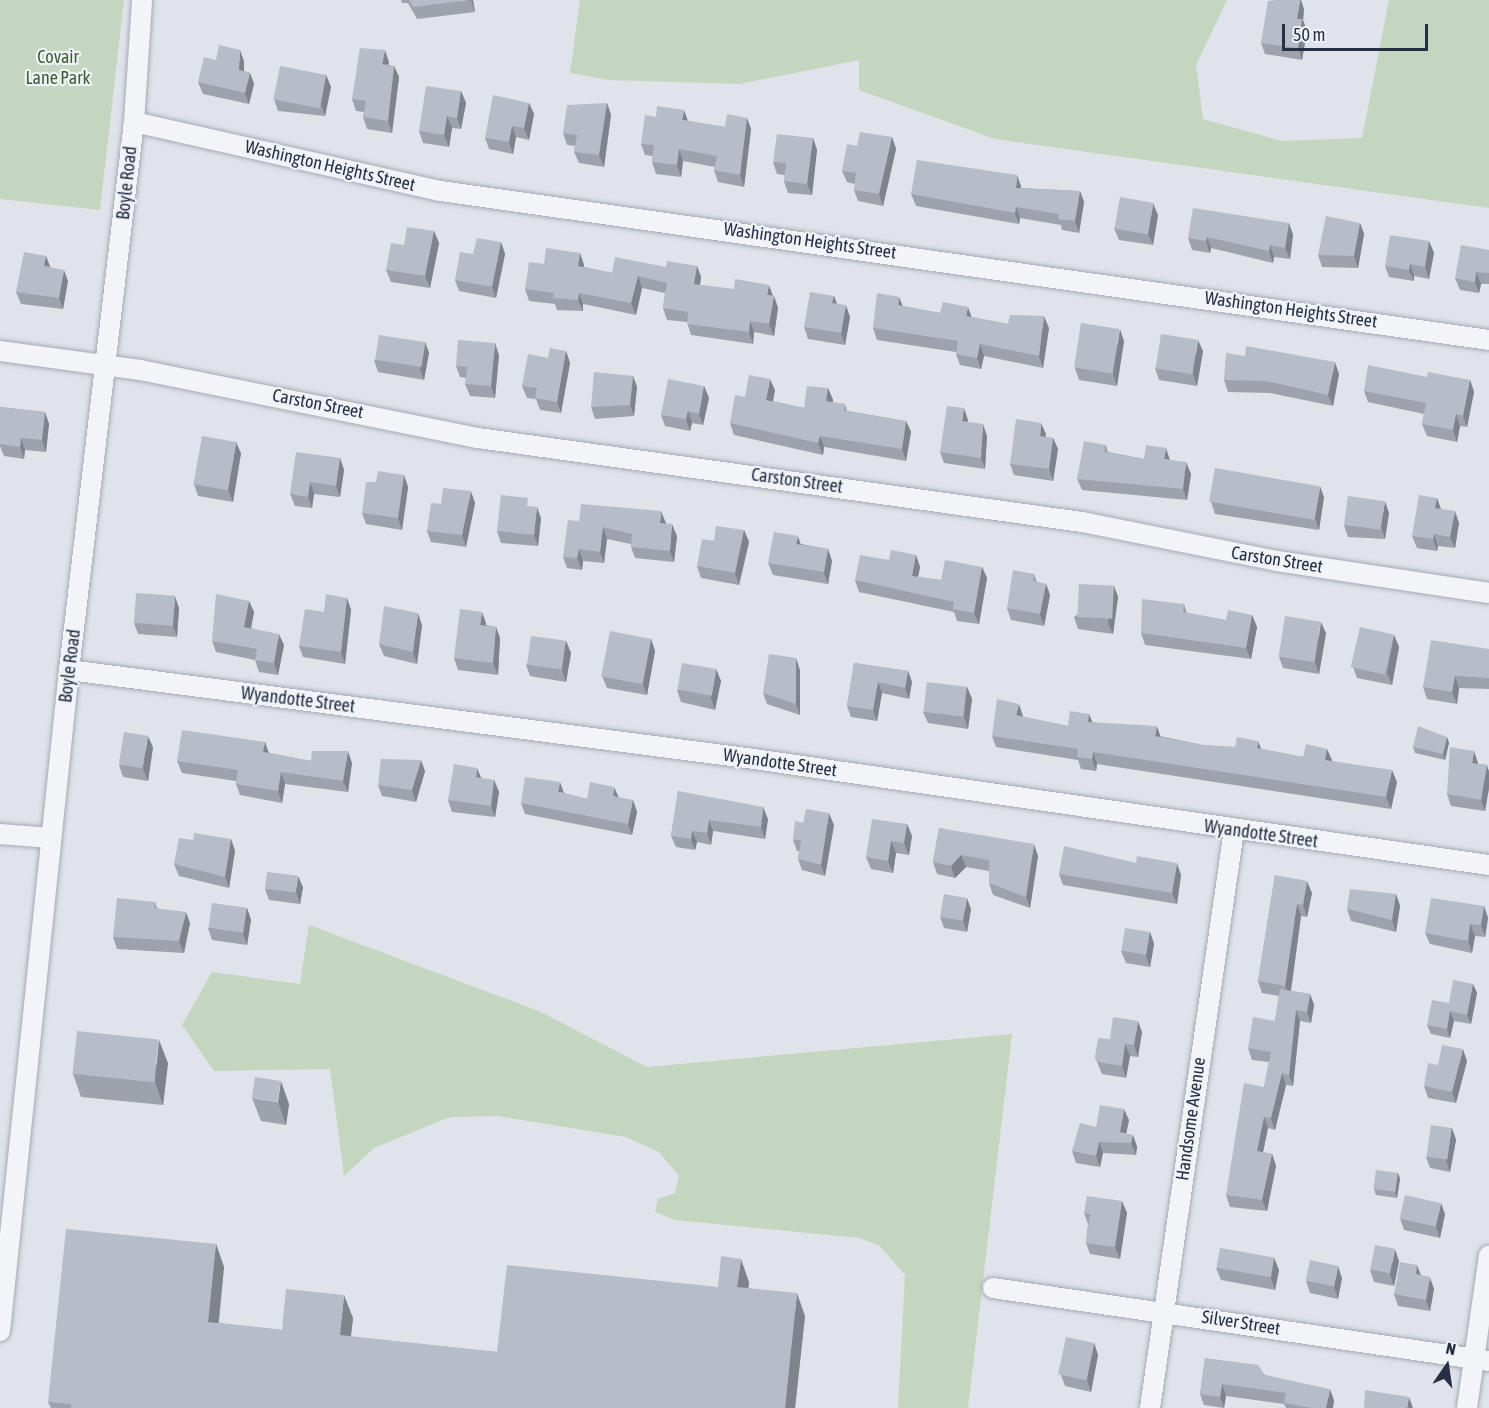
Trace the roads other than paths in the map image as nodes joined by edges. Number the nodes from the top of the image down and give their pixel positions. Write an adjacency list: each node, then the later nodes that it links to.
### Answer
1 (142, 0): 2 (street, Boyle Road)
2 (134, 122): 3 (street, Washington Heights Street); 5 (street, Boyle Road)
3 (1489, 340)
4 (0, 351): 5 (street, Carston Street)
5 (107, 364): 6 (street, Carston Street); 7 (street, Boyle Road)
6 (1489, 593)
7 (69, 670): 8 (street, Wyandotte Street); 10 (street, Boyle Road)
8 (1234, 830): 11 (street, Wyandotte Street); 14 (street, Handsome Avenue)
9 (0, 834): 10 (street)
10 (51, 838): 15 (street, Boyle Road)
11 (1489, 865)
12 (1489, 1257): 16 (street)
13 (993, 1288): 14 (street, Silver Street)
14 (1163, 1311): 16 (street, Silver Street); 17 (street, Handsome Avenue)
15 (0, 1331)
16 (1482, 1360): 18 (street)
17 (1150, 1408)
18 (1467, 1408)

